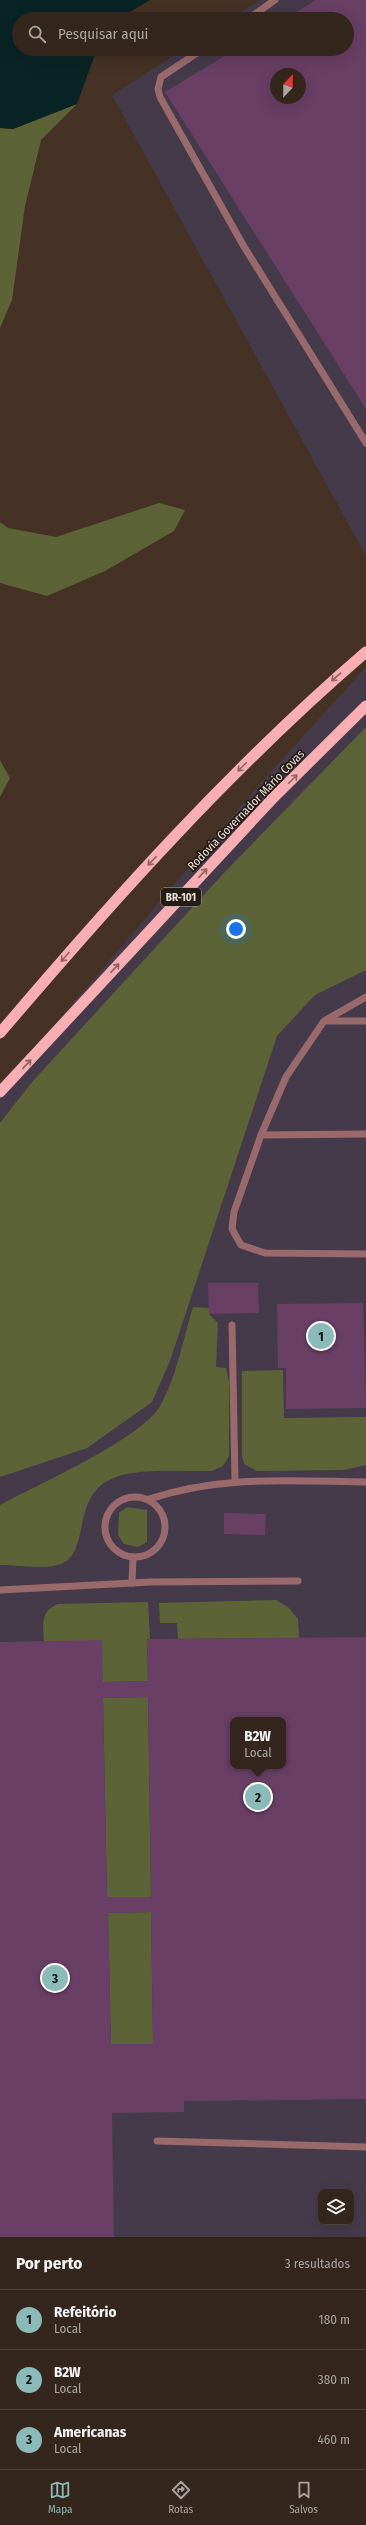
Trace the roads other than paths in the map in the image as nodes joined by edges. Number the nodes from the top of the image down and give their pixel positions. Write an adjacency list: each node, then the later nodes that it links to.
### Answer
1 (275, 0): 2 (lane)
2 (258, 12)
3 (192, 56): 4 (lane)
4 (366, 444)
5 (366, 652): 10 (highway, one-way to 10)
6 (366, 706): 11 (highway, Rodovia Governador Mário Covas / BR-101, one-way to 6)
7 (366, 996): 9 (lane)
8 (366, 1020): 9 (lane)
9 (324, 1021): 13 (lane)
10 (0, 1033)
11 (0, 1092)
12 (366, 1134): 13 (lane)
13 (261, 1135): 14 (lane)
14 (366, 1254)
15 (232, 1325): 16 (lane)
16 (236, 1481): 17 (lane); 18 (lane)
17 (366, 1482)
18 (149, 1499): 19 (lane); 19 (lane)
19 (133, 1557): 21 (lane)
20 (298, 1581): 21 (lane)
21 (132, 1583): 22 (lane)
22 (0, 1590)
23 (157, 2141): 24 (lane)
24 (366, 2147)

